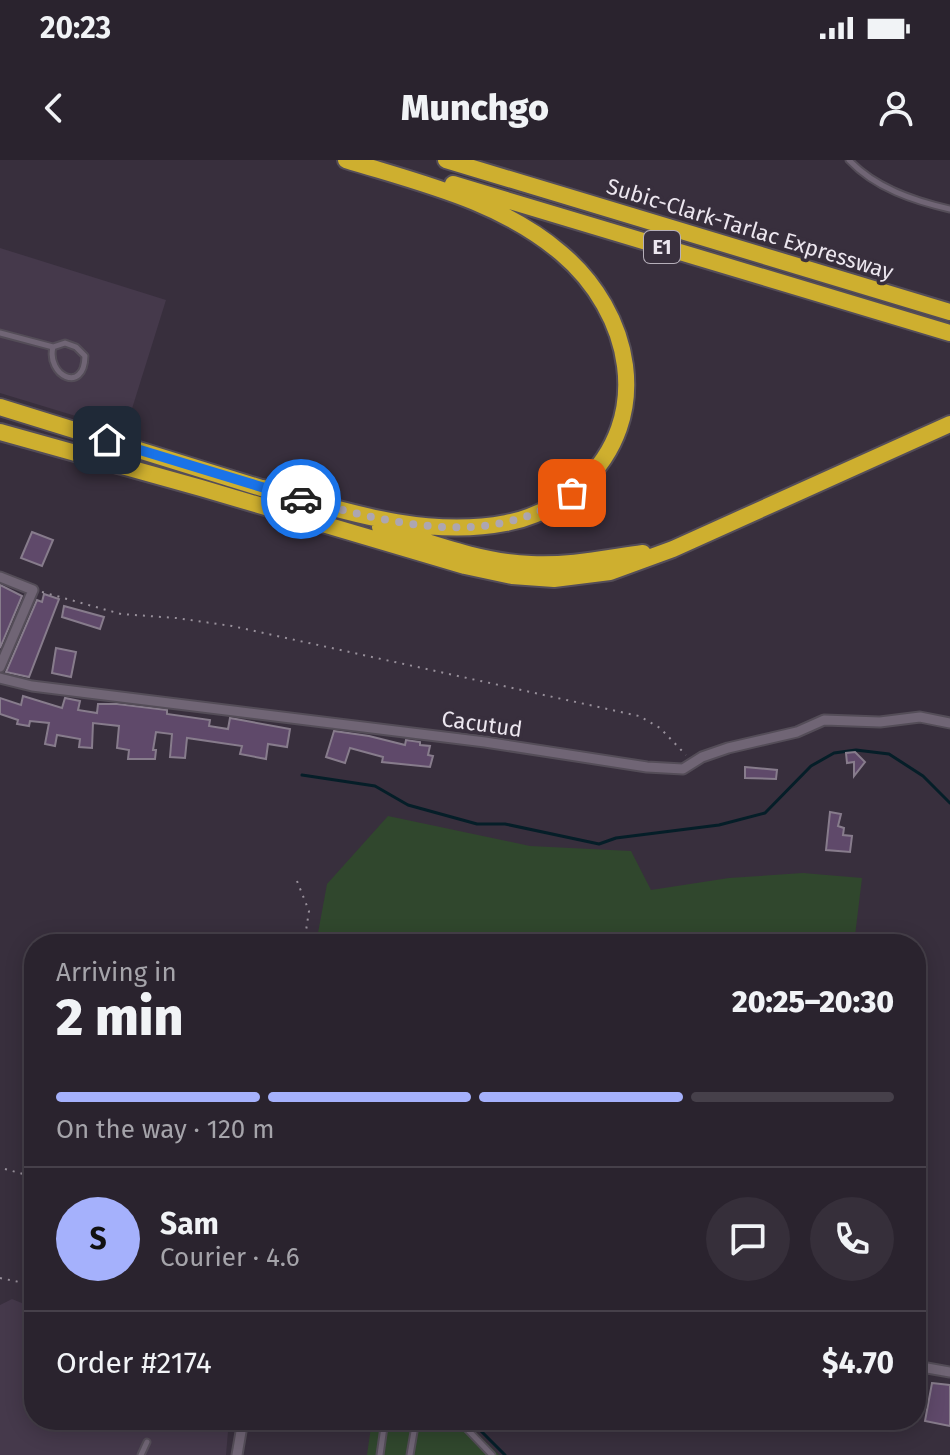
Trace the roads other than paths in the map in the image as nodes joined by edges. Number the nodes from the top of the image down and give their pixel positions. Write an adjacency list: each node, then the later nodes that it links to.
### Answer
1 (346, 160): 13 (highway)
2 (375, 160): 8 (highway, Subic-Clark-Tarlac Expressway / E1)
3 (446, 160): 6 (highway, Subic-Clark-Tarlac Expressway / E1)
4 (849, 160): 5 (lane)
5 (950, 209)
6 (950, 312)
7 (0, 333): 9 (lane)
8 (950, 333)
9 (53, 347): 9 (lane)
10 (0, 407): 13 (highway)
11 (950, 424): 14 (highway)
12 (0, 432): 14 (highway)
13 (263, 488): 14 (highway)
14 (673, 549)
15 (0, 577): 16 (street)
16 (0, 667)
17 (0, 678): 18 (street, Cacutud)
18 (950, 723)
19 (926, 1368): 20 (street)
20 (950, 1372)
21 (241, 1430): 27 (street)
22 (384, 1430): 28 (lane)
23 (414, 1430): 29 (lane)
24 (468, 1430): 30 (lane)
25 (147, 1442): 26 (lane)
26 (141, 1455)
27 (237, 1455)
28 (380, 1455)
29 (410, 1455)
30 (492, 1455)

